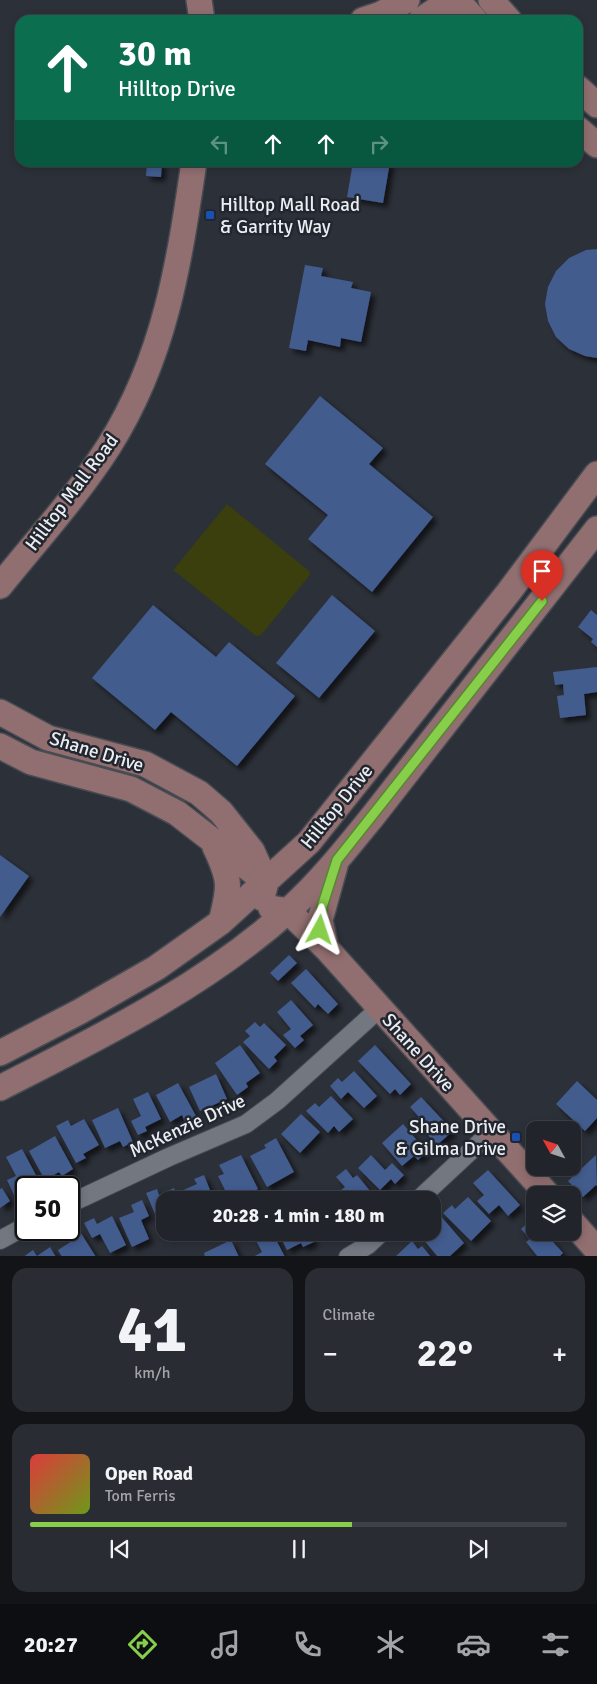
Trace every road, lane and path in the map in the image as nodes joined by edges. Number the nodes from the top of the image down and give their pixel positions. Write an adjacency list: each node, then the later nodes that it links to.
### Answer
1 (199, 0): 6 (street)
2 (407, 0): 7 (street)
3 (451, 0): 8 (street)
4 (457, 0): 9 (street)
5 (491, 0): 10 (street)
6 (201, 15)
7 (378, 15)
8 (428, 15)
9 (470, 15)
10 (504, 15)
11 (583, 92): 12 (street)
12 (597, 105)
13 (583, 133): 14 (street)
14 (597, 145)
15 (193, 167): 18 (street, Hilltop Mall Road)
16 (597, 474): 23 (street, Hilltop Drive)
17 (597, 529): 24 (street, Hilltop Drive)
18 (0, 586)
19 (0, 712): 21 (street, Shane Drive)
20 (0, 746): 22 (street, Shane Drive)
21 (237, 830): 23 (street); 25 (street, Shane Drive)
22 (212, 840): 25 (street, Shane Drive); 28 (street)
23 (309, 842): 25 (street, Hilltop Drive); 26 (street)
24 (337, 860): 26 (street, Hilltop Drive); 30 (street)
25 (266, 882): 26 (street, Shane Drive); 27 (street)
26 (296, 898): 27 (street); 29 (street, Hilltop Drive); 30 (street, Shane Drive)
27 (251, 905): 28 (street); 29 (street)
28 (221, 922): 32 (street)
29 (252, 940): 33 (street, Hilltop Drive)
30 (326, 948): 31 (street, Shane Drive)
31 (380, 1008): 34 (street, Shane Drive); 37 (street, McKenzie Drive)
32 (0, 1053)
33 (0, 1088)
34 (491, 1132): 35 (street, Shane Drive); 36 (street)
35 (540, 1186)
36 (428, 1191)
37 (80, 1199)
38 (15, 1232): 40 (street)
39 (581, 1232): 42 (street)
40 (0, 1240)
41 (372, 1241): 43 (street)
42 (597, 1250)
43 (348, 1256)

